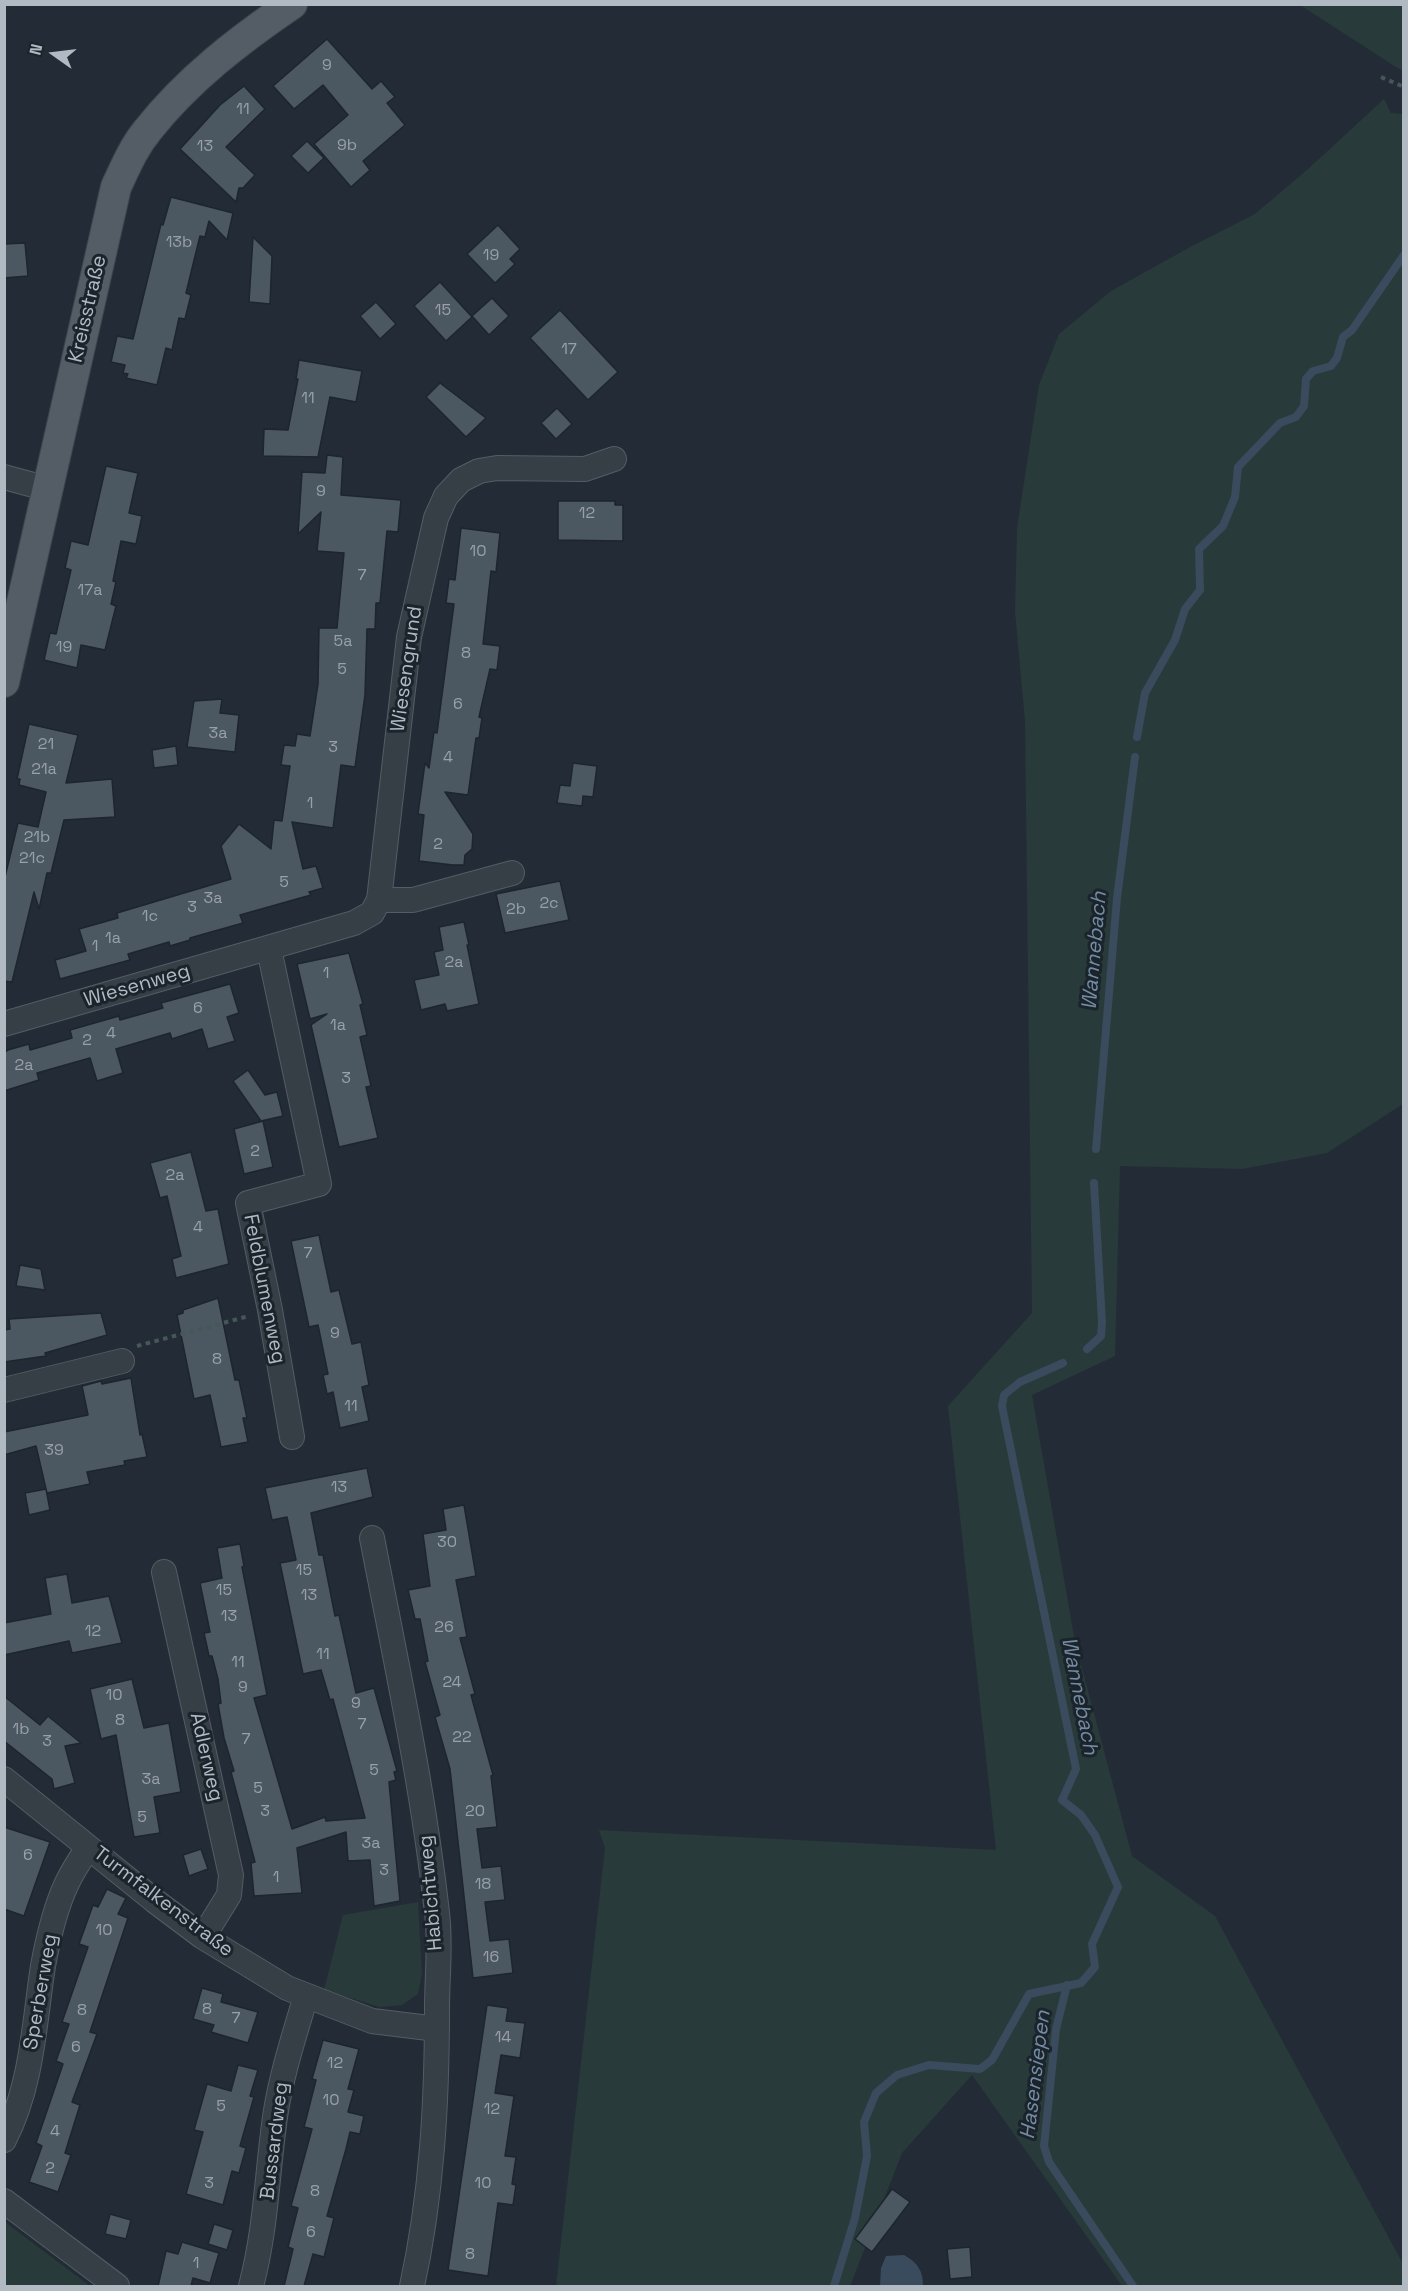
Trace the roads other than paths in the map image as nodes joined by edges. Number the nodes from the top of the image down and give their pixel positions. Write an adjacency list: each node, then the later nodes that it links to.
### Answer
1 (292, 4): 4 (main road, Kreisstraße)
2 (614, 459): 7 (street, Wiesengrund)
3 (4, 477): 4 (street)
4 (48, 489): 5 (main road, Kreisstraße)
5 (4, 682)
6 (512, 873): 7 (street)
7 (379, 900): 8 (street)
8 (269, 949): 9 (street, Wiesenweg); 12 (street, Feldblumenweg)
9 (4, 1024)
10 (122, 1361): 11 (street)
11 (4, 1390)
12 (292, 1437)
13 (372, 1538): 19 (street, Habichtweg)
14 (164, 1572): 17 (street, Adlerweg)
15 (4, 1779): 16 (street, Turmfalkenstraße)
16 (88, 1847): 17 (street, Turmfalkenstraße); 20 (street, Sperberweg)
17 (203, 1936): 18 (street, Turmfalkenstraße)
18 (306, 1996): 19 (street, Turmfalkenstraße); 23 (street, Bussardweg)
19 (437, 2029): 24 (street, Habichtweg)
20 (4, 2140)
21 (4, 2201): 22 (street)
22 (117, 2286)
23 (251, 2286)
24 (412, 2286)

